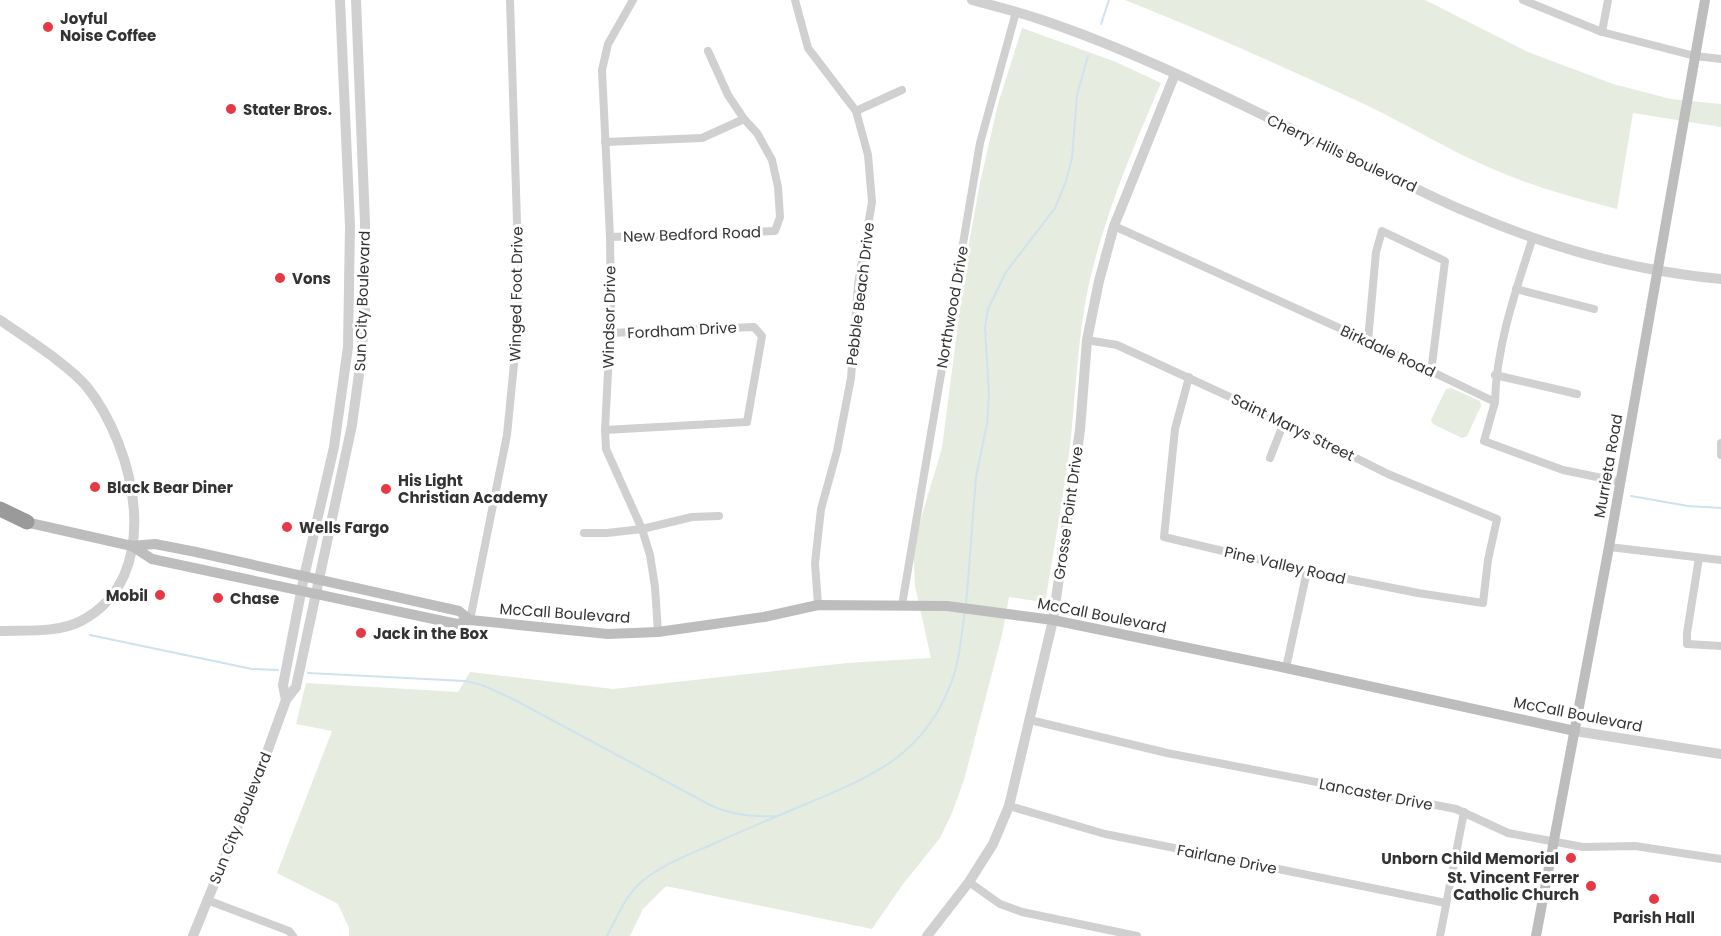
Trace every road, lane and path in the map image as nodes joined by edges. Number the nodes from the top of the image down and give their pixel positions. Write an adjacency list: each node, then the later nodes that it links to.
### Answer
1 (340, 0): 54 (street, Sun City Boulevard)
2 (356, 0): 55 (street, Sun City Boulevard)
3 (510, 0): 60 (street, Winged Foot Drive)
4 (633, 0): 19 (street, Windsor Drive)
5 (795, 0): 17 (street, Pebble Beach Drive)
6 (972, 0): 10 (street, Cherry Hills Boulevard)
7 (1523, 0): 11 (street)
8 (1608, 0): 11 (street)
9 (1705, 0): 13 (main road, Murrieta Road)
10 (1016, 12): 15 (street, Cherry Hills Boulevard); 59 (street, Northwood Drive)
11 (1602, 32): 13 (street)
12 (708, 51): 18 (street)
13 (1695, 56): 14 (street); 23 (main road, Murrieta Road)
14 (1721, 59)
15 (1175, 74): 20 (street, Grosse Point Drive); 22 (street, Cherry Hills Boulevard)
16 (902, 90): 17 (street)
17 (855, 111): 58 (street, Pebble Beach Drive)
18 (744, 119): 19 (street); 21 (street, New Bedford Road)
19 (605, 142): 21 (street, Windsor Drive)
20 (1114, 226): 29 (street, Grosse Point Drive); 30 (street, Birkdale Road)
21 (610, 237): 28 (street, Windsor Drive)
22 (1533, 237): 23 (street, Cherry Hills Boulevard); 25 (street)
23 (1657, 270): 24 (street, Cherry Hills Boulevard); 41 (main road, Murrieta Road)
24 (1721, 279)
25 (1516, 289): 26 (street); 32 (street)
26 (1594, 309)
27 (0, 320): 49 (street)
28 (609, 333): 37 (street, Windsor Drive); 37 (street, Fordham Drive)
29 (1087, 340): 33 (street, Saint Marys Street); 61 (street, Grosse Point Drive)
30 (1368, 341): 31 (street, Birkdale Road); 31 (street)
31 (1431, 372): 35 (street, Birkdale Road)
32 (1496, 375): 34 (street); 35 (street)
33 (1189, 377): 36 (street, Saint Marys Street); 53 (street, Pine Valley Road)
34 (1577, 394)
35 (1495, 402): 41 (street)
36 (1284, 422): 40 (street); 45 (street, Saint Marys Street)
37 (605, 430): 47 (street, Windsor Drive)
38 (1721, 442): 39 (street)
39 (1721, 455)
40 (1270, 458)
41 (1621, 482): 50 (main road, Murrieta Road)
42 (0, 509): 46 (highway)
43 (719, 516): 47 (street)
44 (0, 517): 46 (main road, McCall Boulevard)
45 (1497, 519): 53 (street, Pine Valley Road)
46 (27, 522): 49 (main road, McCall Boulevard)
47 (642, 529): 48 (street); 63 (street, Windsor Drive)
48 (584, 532)
49 (132, 546): 54 (main road, McCall Boulevard); 56 (main road, McCall Boulevard); 62 (street)
50 (1609, 547): 51 (street); 68 (main road, Murrieta Road)
51 (1699, 558): 52 (street); 64 (street)
52 (1721, 560)
53 (1307, 571): 65 (street)
54 (304, 578): 55 (main road, McCall Boulevard); 56 (street, Sun City Boulevard)
55 (320, 581): 57 (street, Sun City Boulevard); 60 (main road, McCall Boulevard)
56 (302, 592): 57 (main road, McCall Boulevard); 66 (street, Sun City Boulevard)
57 (317, 595): 60 (main road, McCall Boulevard); 66 (street, Sun City Boulevard)
58 (818, 605): 59 (main road, McCall Boulevard); 63 (main road, McCall Boulevard)
59 (902, 605): 61 (main road, McCall Boulevard)
60 (470, 620): 63 (main road, McCall Boulevard)
61 (1053, 620): 65 (main road, McCall Boulevard); 67 (street, Grosse Point Drive)
62 (0, 631)
63 (658, 632)
64 (1721, 645)
65 (1286, 668): 68 (main road, McCall Boulevard)
66 (286, 700): 75 (street, Sun City Boulevard)
67 (1030, 720): 70 (street, Grosse Point Drive); 71 (street, Lancaster Drive)
68 (1575, 731): 69 (street, McCall Boulevard); 72 (main road, Murrieta Road)
69 (1721, 754)
70 (1009, 806): 74 (street, Grosse Point Drive); 76 (street, Fairlane Drive)
71 (1464, 812): 72 (street, Lancaster Drive); 76 (street)
72 (1554, 842): 73 (street, Lancaster Drive); 82 (main road, Murrieta Road)
73 (1721, 859)
74 (969, 882): 79 (street, Grosse Point Drive); 80 (street)
75 (207, 900): 77 (street); 78 (street, Sun City Boulevard)
76 (1446, 903): 81 (street)
77 (291, 933)
78 (193, 936)
79 (927, 936)
80 (1137, 936)
81 (1440, 936)
82 (1536, 936)

